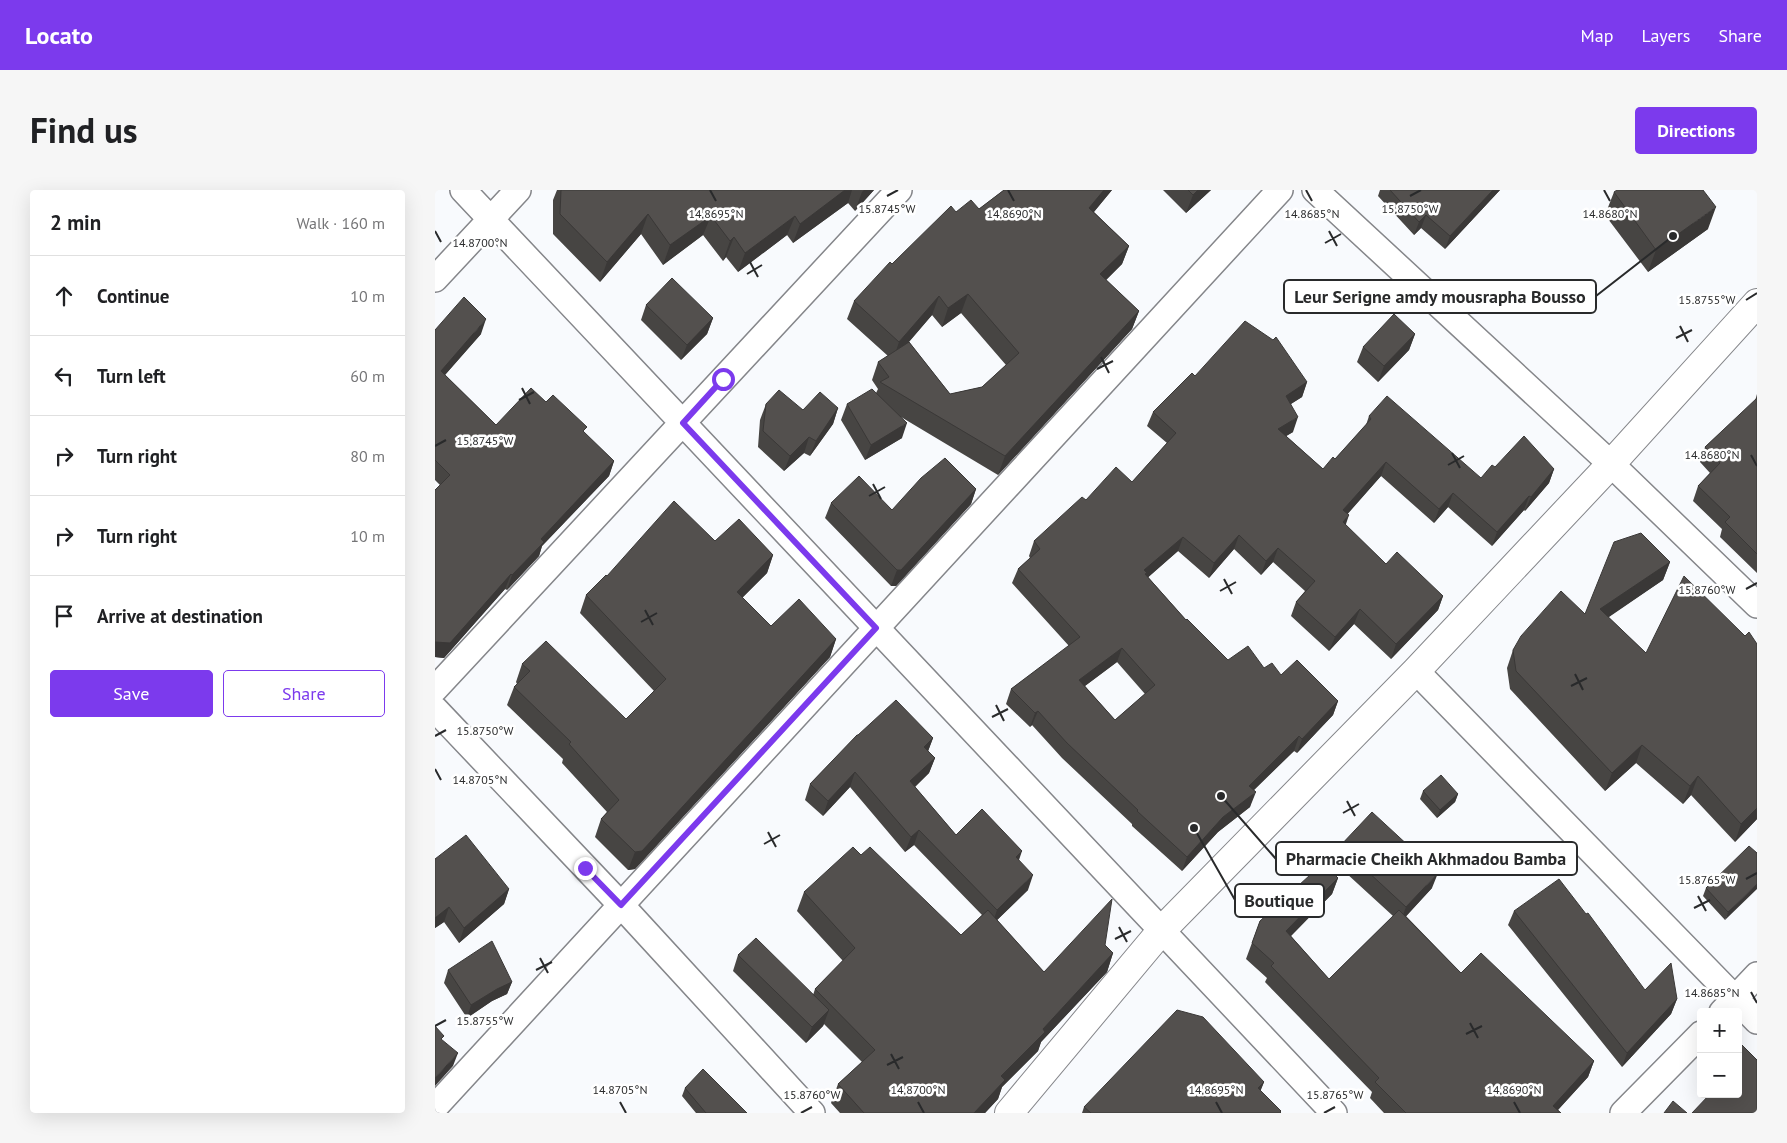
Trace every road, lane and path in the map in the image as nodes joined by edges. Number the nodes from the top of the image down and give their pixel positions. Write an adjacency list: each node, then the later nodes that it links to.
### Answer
1 (463, 190): 6 (street)
2 (518, 190): 6 (street)
3 (899, 190): 9 (street)
4 (1280, 190): 12 (street)
5 (1315, 190): 10 (street)
6 (491, 220): 7 (street); 9 (street)
7 (435, 280)
8 (1757, 303): 10 (street)
9 (683, 423): 12 (street); 14 (street)
10 (1611, 464): 11 (street); 13 (street)
11 (1757, 605)
12 (876, 628): 16 (street); 17 (street)
13 (1415, 671): 17 (street); 19 (street)
14 (435, 689)
15 (435, 709): 16 (street)
16 (621, 905): 22 (street); 23 (street)
17 (1161, 930): 24 (street); 25 (street)
18 (1757, 975): 19 (street)
19 (1729, 1005): 20 (street)
20 (1757, 1022)
21 (1697, 1038): 26 (street)
22 (435, 1107)
23 (812, 1113)
24 (1009, 1113)
25 (1334, 1113)
26 (1623, 1113)

